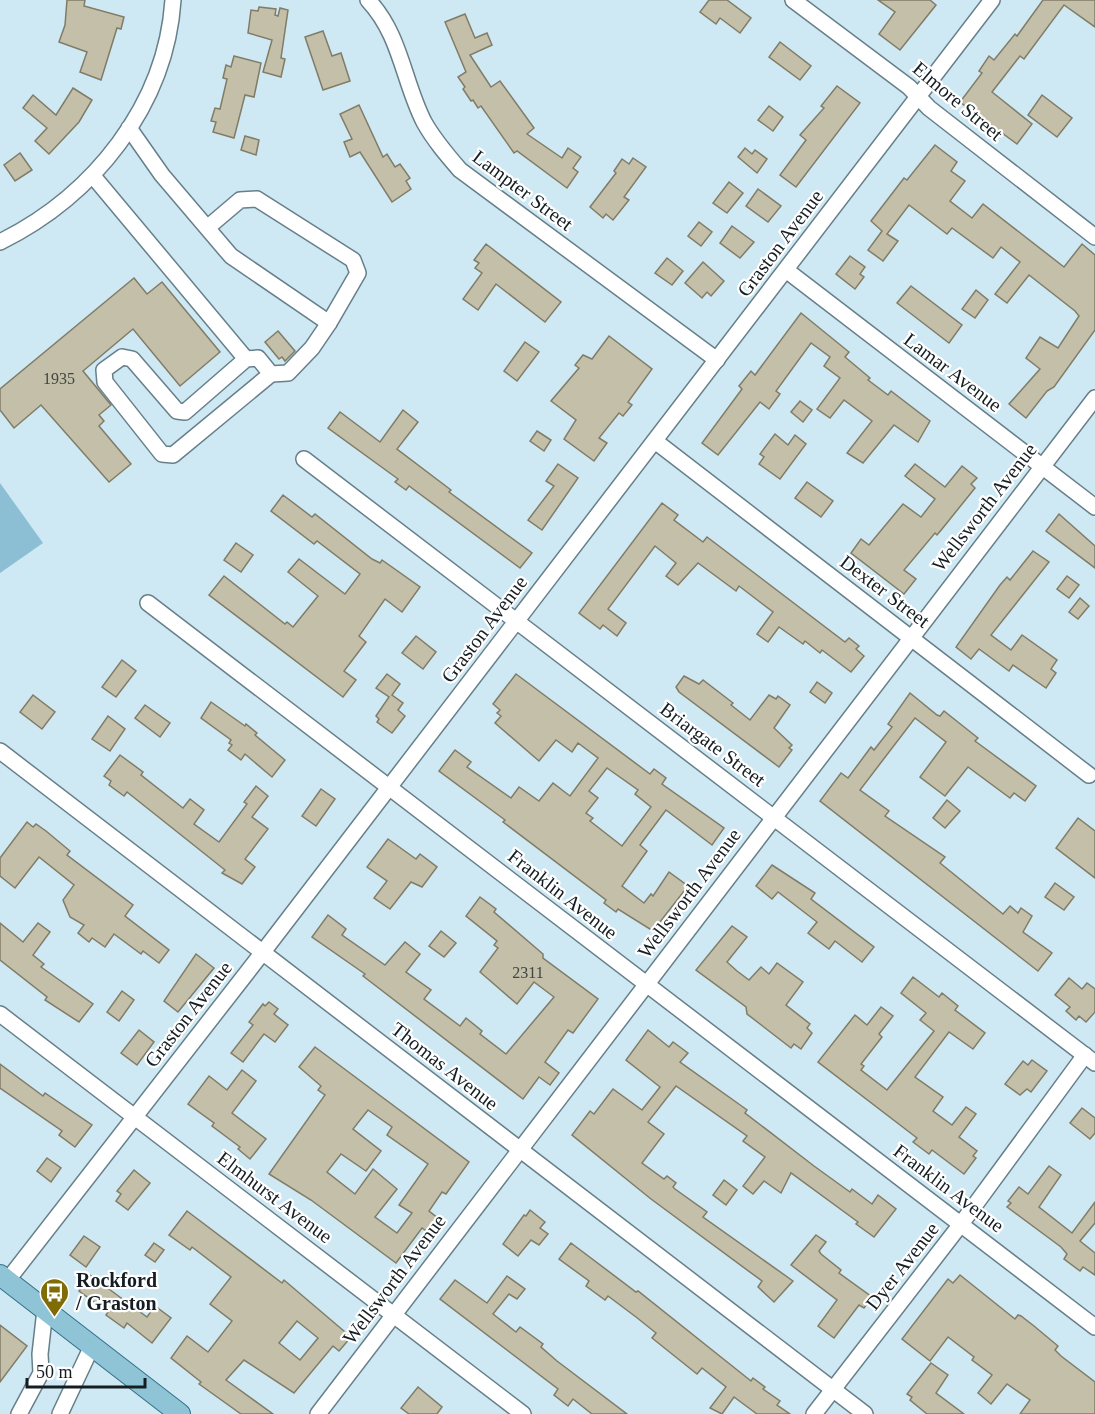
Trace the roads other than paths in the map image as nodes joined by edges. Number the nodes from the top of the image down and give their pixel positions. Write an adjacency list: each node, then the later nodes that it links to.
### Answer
1 (173, 0): 6 (street)
2 (368, 0): 14 (street, Lampter Street)
3 (793, 0): 5 (street, Elmore Street)
4 (992, 0): 5 (street, Graston Avenue)
5 (917, 96): 9 (street, Elmore Street); 11 (street, Graston Avenue)
6 (129, 128): 7 (street); 8 (street)
7 (93, 176): 10 (street); 13 (street)
8 (207, 228): 12 (street); 12 (street)
9 (1095, 237)
10 (0, 243)
11 (786, 270): 14 (street, Graston Avenue); 19 (street, Lamar Avenue)
12 (329, 323): 15 (street)
13 (246, 359): 15 (street); 15 (street)
14 (717, 360): 17 (street, Graston Avenue)
15 (271, 374)
16 (1095, 398): 19 (street, Wellsworth Avenue)
17 (655, 441): 22 (street, Graston Avenue); 23 (street, Dexter Street)
18 (304, 459): 22 (street, Briargate Street)
19 (1042, 466): 20 (street, Lamar Avenue); 23 (street, Wellsworth Avenue)
20 (1095, 507)
21 (148, 603): 26 (street, Franklin Avenue)
22 (517, 621): 26 (street, Graston Avenue); 27 (street, Briargate Street)
23 (911, 637): 25 (street, Dexter Street); 27 (street, Wellsworth Avenue)
24 (0, 751): 28 (street, Thomas Avenue)
25 (1089, 775)
26 (391, 786): 28 (street, Graston Avenue); 29 (street, Franklin Avenue)
27 (772, 818): 29 (street, Wellsworth Avenue); 31 (street, Briargate Street)
28 (263, 952): 32 (street, Graston Avenue); 33 (street, Thomas Avenue)
29 (645, 983): 33 (street, Wellsworth Avenue); 34 (street, Franklin Avenue)
30 (0, 1014): 32 (street, Elmhurst Avenue)
31 (1090, 1059): 34 (street, Dyer Avenue)
32 (135, 1117): 35 (street, Graston Avenue); 37 (street, Elmhurst Avenue)
33 (518, 1149): 37 (street, Wellsworth Avenue); 40 (street, Thomas Avenue)
34 (961, 1224): 38 (street, Franklin Avenue); 40 (street, Dyer Avenue)
35 (4, 1278): 36 (main road)
36 (45, 1310): 39 (main road); 41 (street)
37 (394, 1315): 44 (street, Wellsworth Avenue); 45 (street, Elmhurst Avenue)
38 (1095, 1327)
39 (92, 1346): 42 (street); 43 (main road)
40 (832, 1389): 46 (street, Dyer Avenue); 47 (street, Thomas Avenue)
41 (19, 1414)
42 (60, 1414)
43 (180, 1414)
44 (318, 1414)
45 (523, 1414)
46 (814, 1414)
47 (865, 1414)

